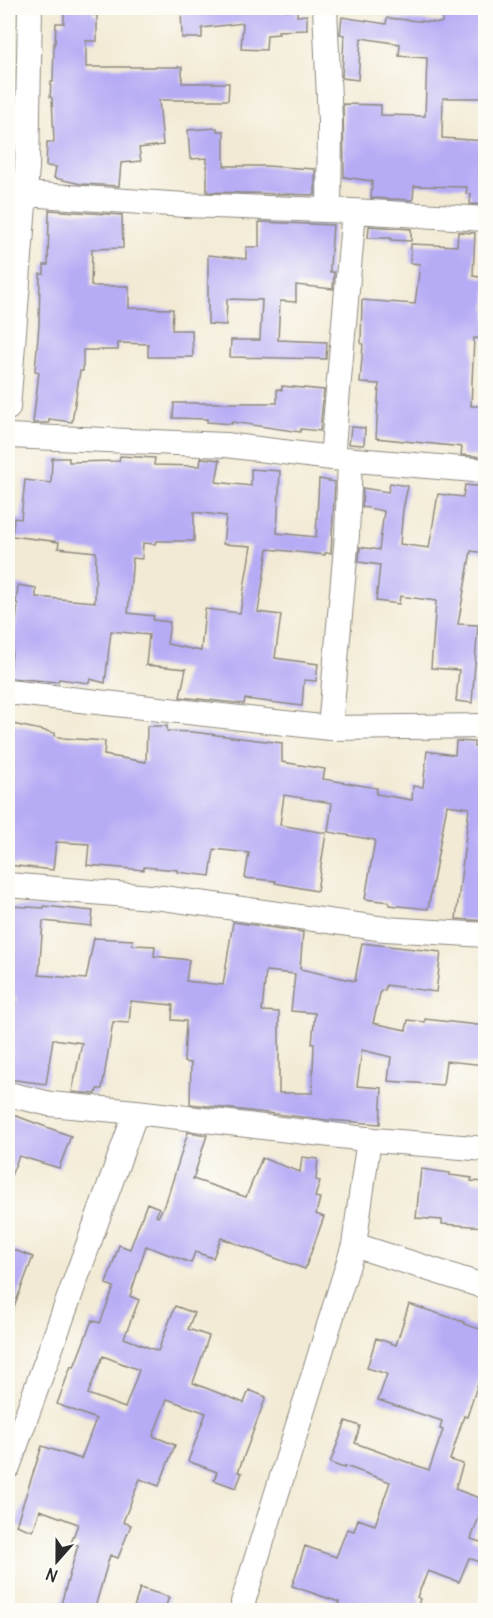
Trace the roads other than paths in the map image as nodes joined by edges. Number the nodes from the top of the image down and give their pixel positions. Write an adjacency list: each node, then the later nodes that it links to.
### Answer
1 (30, 8): 3 (street)
2 (325, 8): 4 (street)
3 (25, 194): 4 (street); 7 (street)
4 (329, 210): 5 (street)
5 (354, 211): 6 (street); 10 (street)
6 (486, 219)
7 (13, 271): 8 (street)
8 (8, 408)
9 (8, 436): 10 (street)
10 (341, 459): 11 (street); 14 (street)
11 (486, 471)
12 (8, 692): 14 (street)
13 (486, 726): 14 (street)
14 (330, 728)
15 (8, 885): 16 (street)
16 (486, 935)
17 (8, 1095): 18 (street)
18 (136, 1112): 19 (street); 23 (street)
19 (369, 1139): 20 (street); 21 (street)
20 (486, 1149)
21 (354, 1245): 22 (street); 24 (street)
22 (486, 1287)
23 (8, 1467)
24 (245, 1611)

